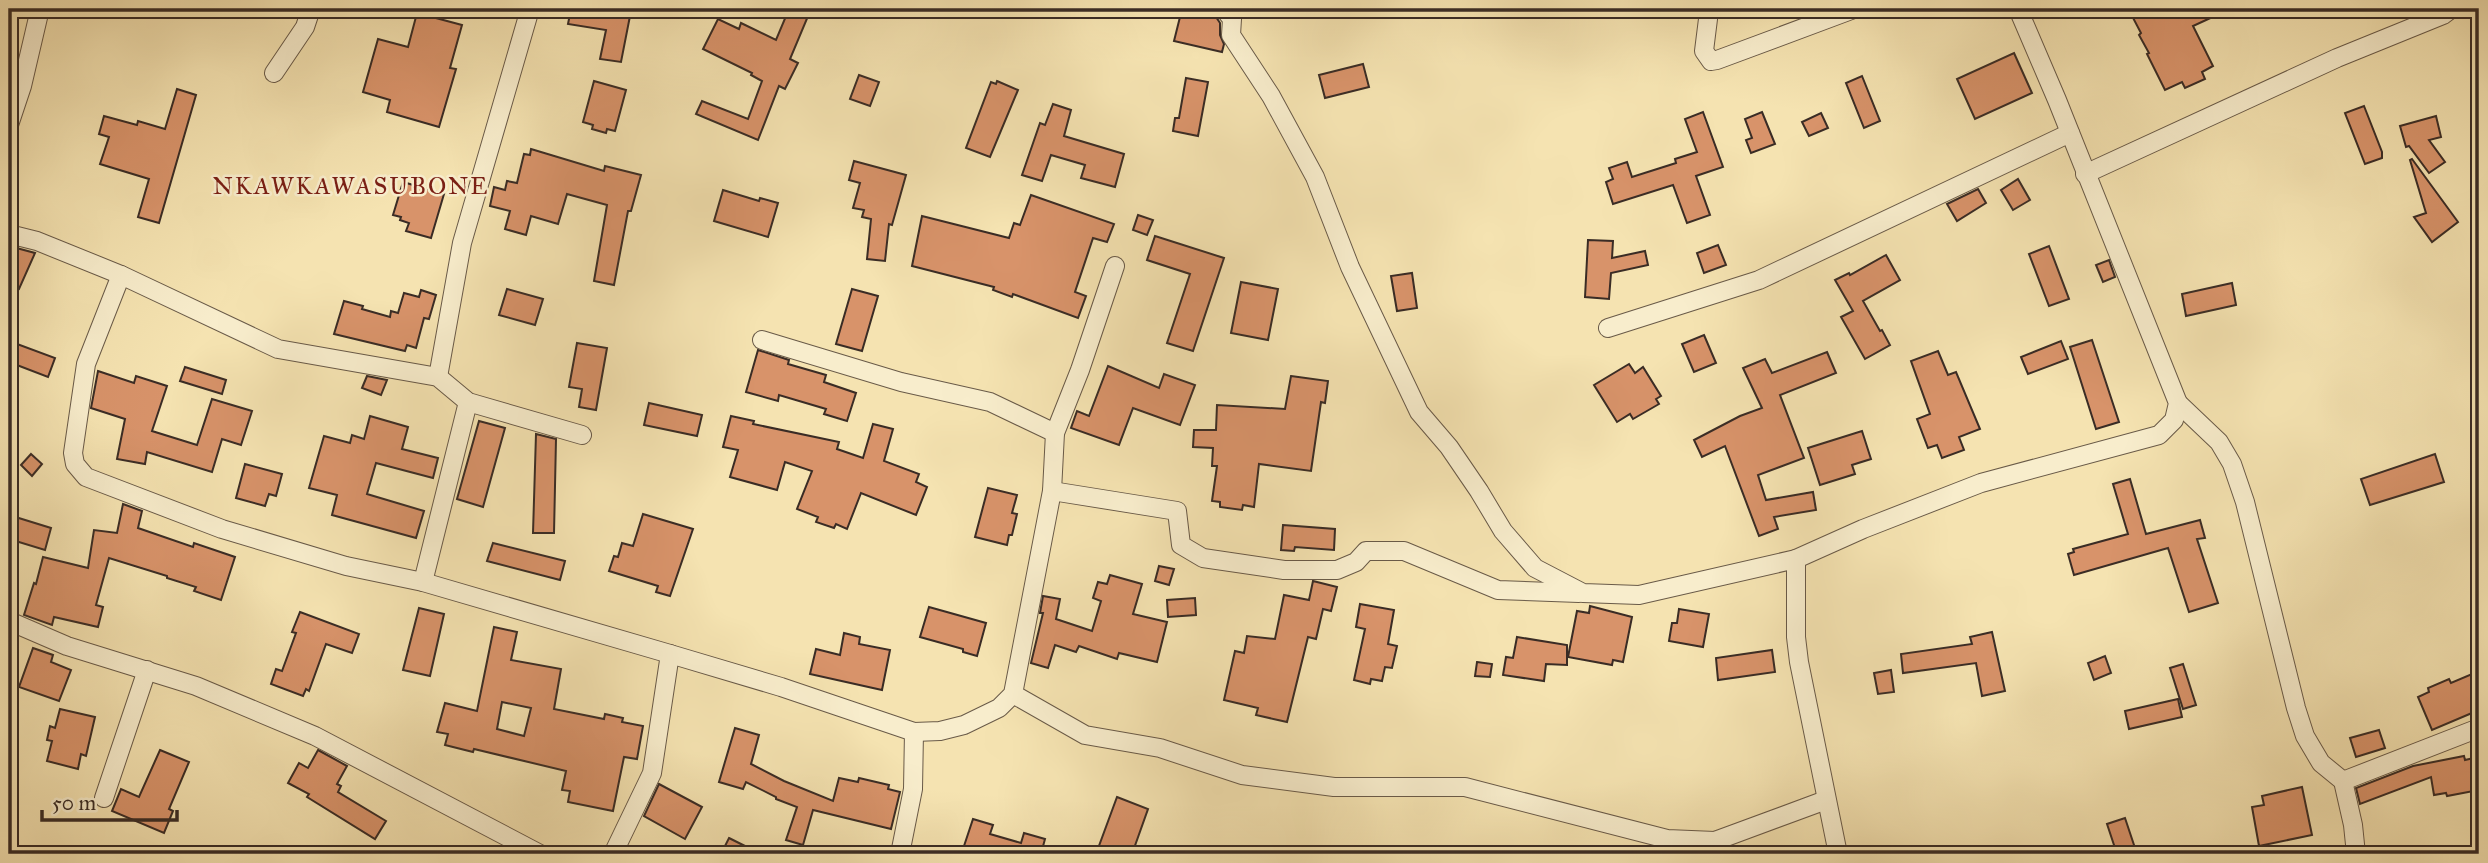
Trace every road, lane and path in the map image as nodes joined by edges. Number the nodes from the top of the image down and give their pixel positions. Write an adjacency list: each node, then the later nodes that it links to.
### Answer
1 (40, 9): 10 (street)
2 (311, 9): 9 (street)
3 (530, 9): 18 (street)
4 (1224, 9): 26 (street)
5 (1707, 9): 6 (street)
6 (1854, 9)
7 (2018, 9): 11 (street)
8 (2451, 9): 12 (street)
9 (274, 73)
10 (9, 125)
11 (2070, 133): 12 (street); 16 (street)
12 (2085, 174): 20 (street)
13 (9, 234): 15 (street)
14 (1115, 266): 21 (street)
15 (121, 275): 18 (street); 25 (street)
16 (1608, 328)
17 (762, 340): 21 (street)
18 (438, 377): 19 (street)
19 (468, 402): 22 (street); 25 (street)
20 (2178, 402): 24 (street); 33 (street)
21 (1055, 433): 23 (street)
22 (582, 435)
23 (1052, 491): 26 (street); 30 (street)
24 (1796, 559): 26 (street); 35 (street)
25 (424, 582): 28 (street)
26 (1583, 593)
27 (9, 621): 29 (street)
28 (670, 654): 32 (street); 37 (street)
29 (147, 670): 34 (street); 36 (street)
30 (1013, 694): 32 (street); 35 (street)
31 (2479, 728): 33 (street)
32 (914, 732): 38 (street)
33 (2343, 780): 40 (street)
34 (104, 798)
35 (1826, 800): 39 (street)
36 (540, 854)
37 (613, 854)
38 (900, 854)
39 (1838, 854)
40 (2356, 854)

